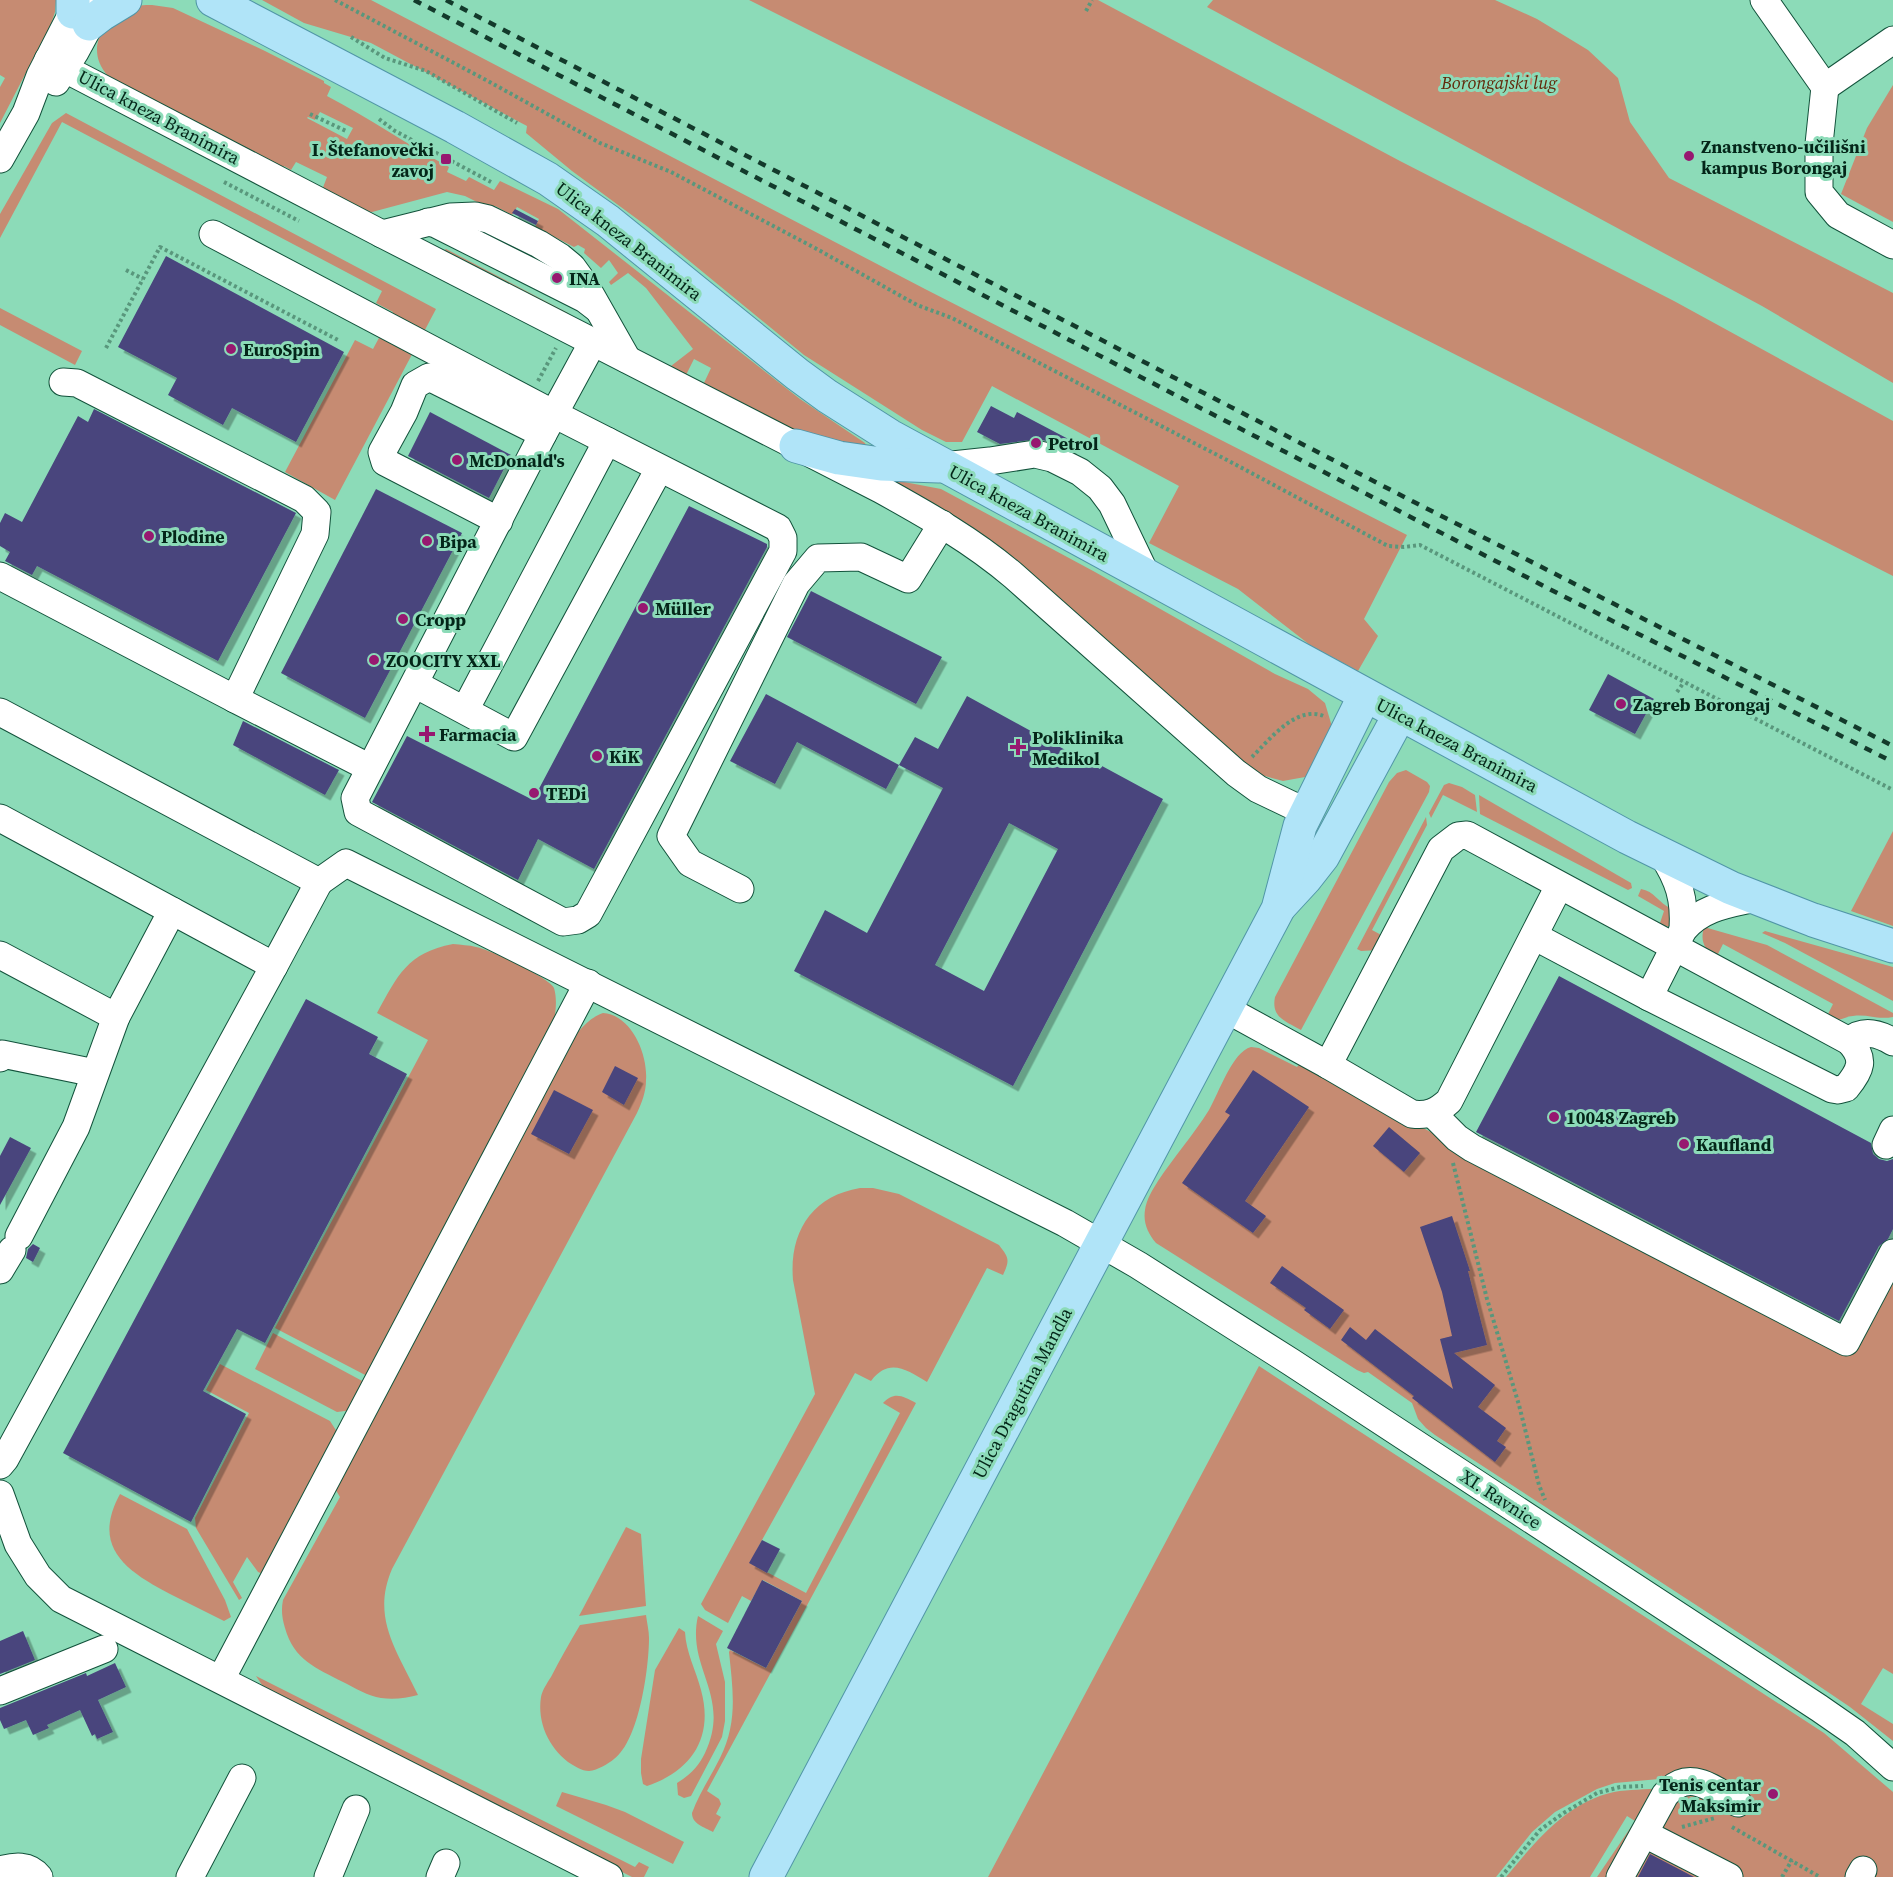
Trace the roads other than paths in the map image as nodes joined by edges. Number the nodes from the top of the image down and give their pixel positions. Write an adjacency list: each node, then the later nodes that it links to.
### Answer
1 (125, 0): 4 (main road)
2 (213, 0): 22 (main road, Ulica kneza Branimira)
3 (1764, 0): 7 (street)
4 (84, 12): 6 (street); 8 (street)
5 (1893, 40): 7 (street)
6 (57, 64): 8 (street, Ulica kneza Branimira); 9 (street)
7 (1825, 87): 14 (street)
8 (113, 93): 9 (street); 13 (street, Ulica kneza Branimira)
9 (33, 107): 10 (street)
10 (0, 159)
11 (439, 220): 13 (street); 15 (street); 15 (street)
12 (213, 234): 19 (street)
13 (382, 234): 16 (street, Ulica kneza Branimira)
14 (1893, 244)
15 (598, 309): 17 (street)
16 (593, 342): 17 (street, Ulica kneza Branimira); 19 (street)
17 (627, 359): 21 (street, Ulica kneza Branimira)
18 (63, 382): 30 (street)
19 (549, 424): 20 (street); 24 (street); 24 (street)
20 (607, 441): 23 (street); 31 (street)
21 (796, 446): 22 (main road); 25 (street, Ulica kneza Branimira)
22 (943, 466): 27 (main road, Ulica kneza Branimira); 27 (street)
23 (659, 469): 31 (street); 34 (street)
24 (499, 522): 28 (street)
25 (942, 524): 35 (street, Ulica kneza Branimira); 40 (street)
26 (0, 576): 30 (street)
27 (1147, 577): 29 (main road, Ulica kneza Branimira)
28 (415, 684): 31 (street); 34 (street)
29 (1365, 695): 33 (main road, Ulica kneza Branimira); 35 (main road, Ulica Dragutina Mandla)
30 (235, 699): 34 (street)
31 (465, 710)
32 (0, 712): 38 (street)
33 (1400, 714): 37 (main road, Ulica kneza Branimira); 42 (main road, Ulica Dragutina Mandla)
34 (370, 768)
35 (1306, 813): 42 (main road, Ulica Dragutina Mandla)
36 (0, 818): 43 (street)
37 (1662, 854): 41 (main road, Ulica kneza Branimira); 45 (street)
38 (319, 882): 48 (street); 49 (street, XI. Ravnice)
39 (1559, 886): 44 (street); 45 (street); 56 (street)
40 (740, 889)
41 (1756, 898): 45 (street); 46 (main road, Ulica kneza Branimira)
42 (1278, 909): 51 (main road, Ulica Dragutina Mandla)
43 (172, 911): 48 (street); 52 (street)
44 (1534, 936): 50 (street); 58 (street)
45 (1679, 939): 50 (street); 53 (street)
46 (1893, 946)
47 (0, 955): 52 (street)
48 (274, 966): 62 (street)
49 (588, 983): 59 (street, XI. Ravnice); 65 (street)
50 (1649, 997): 53 (street)
51 (1224, 1008): 56 (street); 59 (main road, Ulica Dragutina Mandla)
52 (116, 1017): 57 (street)
53 (1849, 1041): 54 (street)
54 (1893, 1042)
55 (0, 1058): 57 (street)
56 (1328, 1065): 58 (street)
57 (95, 1073): 60 (street)
58 (1432, 1113): 61 (street)
59 (1100, 1243): 67 (street, XI. Ravnice); 77 (main road, Ulica Dragutina Mandla)
60 (10, 1252)
61 (1893, 1253)
62 (0, 1465)
63 (0, 1494): 65 (street)
64 (104, 1648): 66 (street)
65 (221, 1679): 76 (street)
66 (0, 1691)
67 (1893, 1767)
68 (242, 1778): 74 (street)
69 (356, 1809): 75 (street)
70 (1732, 1813): 71 (street)
71 (1651, 1837): 78 (street); 79 (street)
72 (0, 1870): 73 (street)
73 (39, 1877)
74 (190, 1877)
75 (328, 1877)
76 (609, 1877)
77 (766, 1877)
78 (1620, 1877)
79 (1729, 1877)

